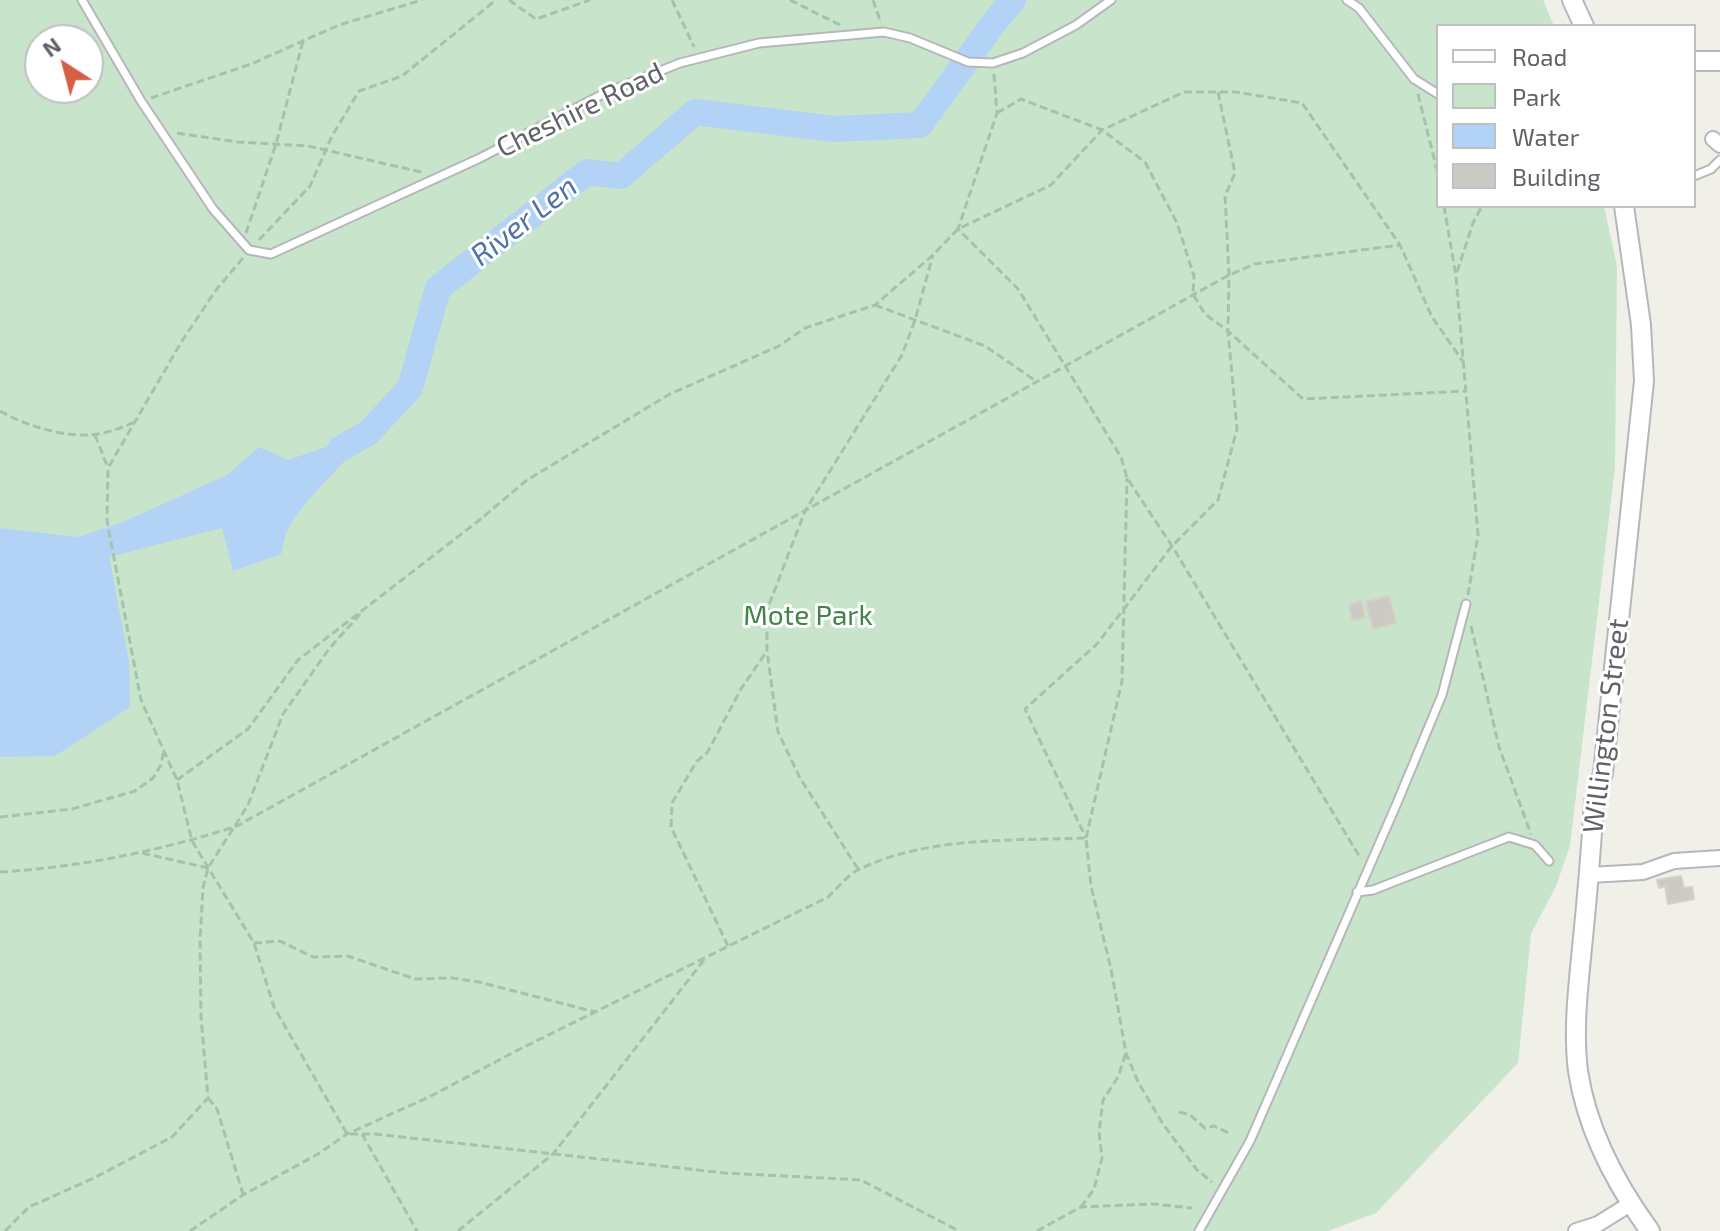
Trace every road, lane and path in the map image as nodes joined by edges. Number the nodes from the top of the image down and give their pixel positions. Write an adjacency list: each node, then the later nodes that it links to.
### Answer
1 (82, 0): 24 (lane)
2 (422, 0): 12 (path)
3 (496, 0): 29 (path)
4 (509, 0): 5 (path)
5 (590, 0)
6 (672, 0): 17 (path)
7 (790, 0): 15 (path)
8 (873, 0): 14 (path)
9 (1111, 0): 20 (lane, Cheshire Road)
10 (1347, 0): 21 (lane)
11 (1572, 0): 13 (street)
12 (410, 2): 16 (path)
13 (1583, 24)
14 (884, 32): 15 (lane, Cheshire Road); 20 (lane, Cheshire Road)
15 (858, 34): 17 (lane, Cheshire Road)
16 (303, 41): 24 (path); 28 (path)
17 (699, 58): 33 (lane, Cheshire Road)
18 (1696, 61): 19 (street)
19 (1720, 61)
20 (993, 63): 25 (path)
21 (1414, 79): 23 (lane); 31 (path)
22 (1218, 92): 26 (path); 38 (path); 41 (path)
23 (1436, 93)
24 (141, 101): 27 (lane)
25 (997, 113): 26 (path); 37 (path)
26 (1102, 130): 37 (path); 43 (path)
27 (161, 131): 28 (path); 39 (lane)
28 (276, 144): 29 (path); 39 (path)
29 (327, 150): 33 (path); 39 (path)
30 (1720, 160): 32 (lane)
31 (1436, 166)
32 (1696, 175)
33 (441, 176): 39 (lane, Cheshire Road)
34 (1444, 208): 42 (path)
35 (1481, 208): 42 (path)
36 (1624, 208): 76 (street, Willington Street)
37 (958, 229): 40 (path); 48 (path)
38 (1400, 245): 41 (path); 47 (path)
39 (246, 247): 52 (path)
40 (933, 255): 44 (path); 45 (path)
41 (1229, 275): 43 (path); 46 (path)
42 (1456, 276): 47 (path)
43 (1193, 294): 46 (path); 48 (path)
44 (875, 305): 45 (path); 59 (path)
45 (915, 320): 49 (path); 56 (path)
46 (1228, 331): 50 (path); 57 (path)
47 (1464, 363): 50 (path)
48 (1063, 366): 49 (path); 55 (path)
49 (1036, 381): 56 (path)
50 (1466, 391): 58 (path)
51 (0, 411): 53 (path)
52 (135, 422): 53 (path); 54 (path)
53 (95, 435): 54 (path)
54 (108, 468): 62 (path)
55 (1127, 478): 57 (path); 60 (path)
56 (805, 511): 61 (path); 65 (path)
57 (1172, 546): 60 (path); 74 (path)
58 (1466, 604): 68 (path); 74 (lane)
59 (366, 607): 63 (path); 65 (path)
60 (1124, 609): 66 (path); 66 (path)
61 (767, 651): 73 (path); 79 (path)
62 (164, 750): 63 (path); 64 (path)
63 (177, 780): 67 (path)
64 (0, 817)
65 (237, 826): 67 (path); 72 (path)
66 (1086, 838): 73 (path); 82 (path)
67 (192, 841): 69 (path); 72 (path)
68 (1535, 845): 71 (lane); 77 (lane)
69 (141, 853): 72 (path); 75 (path)
70 (1720, 858): 76 (street)
71 (1549, 861)
72 (208, 868): 78 (path); 83 (path)
73 (858, 869): 79 (path)
74 (1368, 869): 77 (lane)
75 (0, 872)
76 (1589, 875): 91 (street, Willington Street)
77 (1357, 892): 100 (lane)
78 (254, 943): 81 (path); 85 (path)
79 (728, 946): 80 (path)
80 (705, 958): 81 (path); 88 (path)
81 (596, 1012): 85 (path)
82 (1126, 1053): 89 (path); 92 (path)
83 (208, 1098): 90 (path); 94 (path)
84 (1179, 1112): 87 (path)
85 (347, 1134): 86 (path); 90 (path)
86 (362, 1134): 88 (path); 96 (path)
87 (1231, 1134)
88 (553, 1154): 97 (path); 98 (path)
89 (1212, 1182)
90 (243, 1195): 95 (path)
91 (1630, 1204): 101 (street); 102 (street, Willington Street)
92 (1081, 1207): 93 (path); 99 (path)
93 (1192, 1208)
94 (5, 1231)
95 (190, 1231)
96 (417, 1231)
97 (458, 1231)
98 (959, 1231)
99 (1037, 1231)
100 (1199, 1231)
101 (1576, 1231)
102 (1650, 1231)

